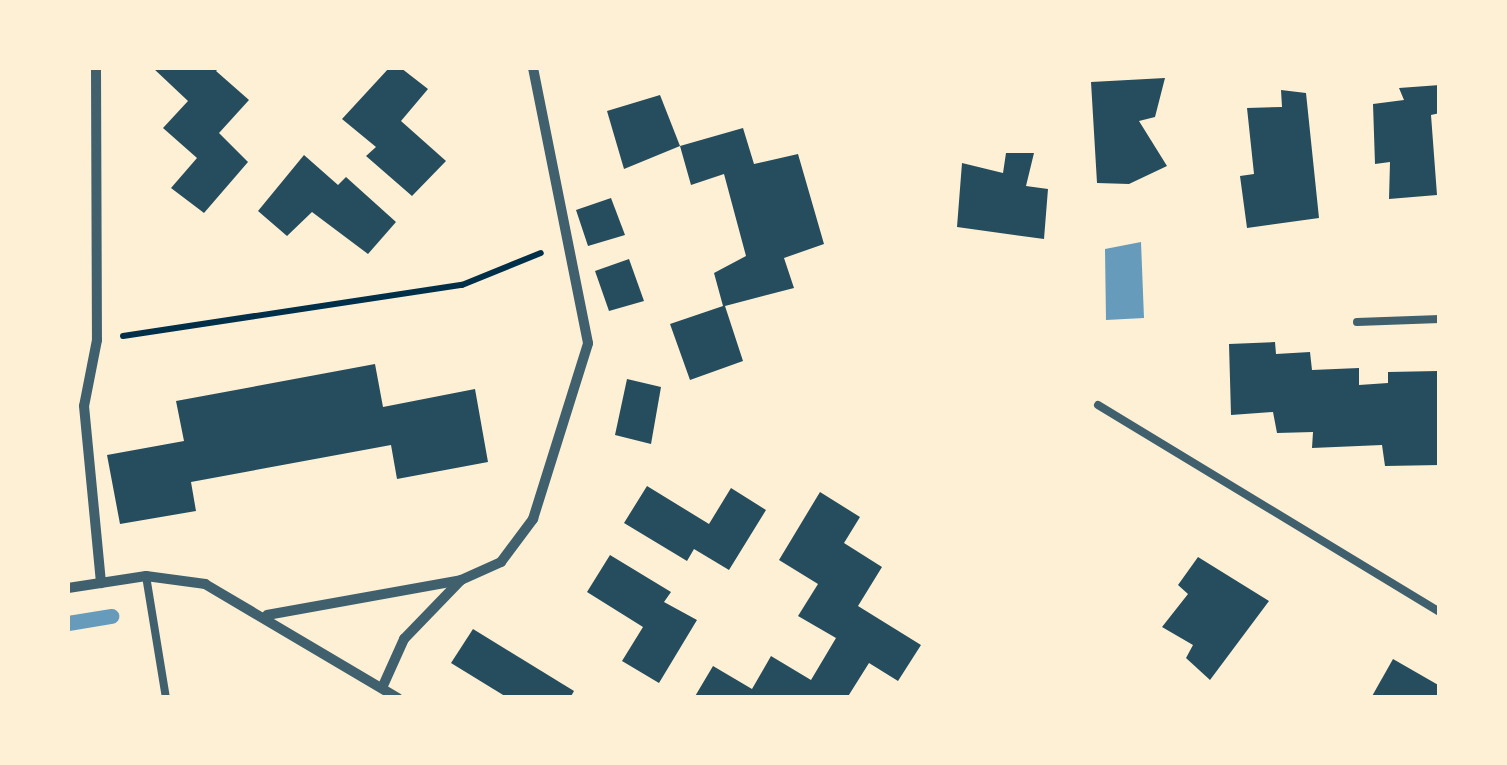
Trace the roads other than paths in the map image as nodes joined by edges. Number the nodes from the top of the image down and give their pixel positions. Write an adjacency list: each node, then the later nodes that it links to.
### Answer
1 (96, 68): 8 (street)
2 (533, 68): 7 (street)
3 (1440, 319): 4 (lane)
4 (1357, 322)
5 (1098, 405): 10 (lane)
6 (146, 576): 8 (street); 11 (street); 13 (lane)
7 (462, 580): 11 (street); 12 (street)
8 (100, 583): 9 (street)
9 (68, 588)
10 (1440, 612)
11 (267, 615): 12 (street)
12 (382, 688): 14 (street)
13 (166, 698)
14 (398, 698)

